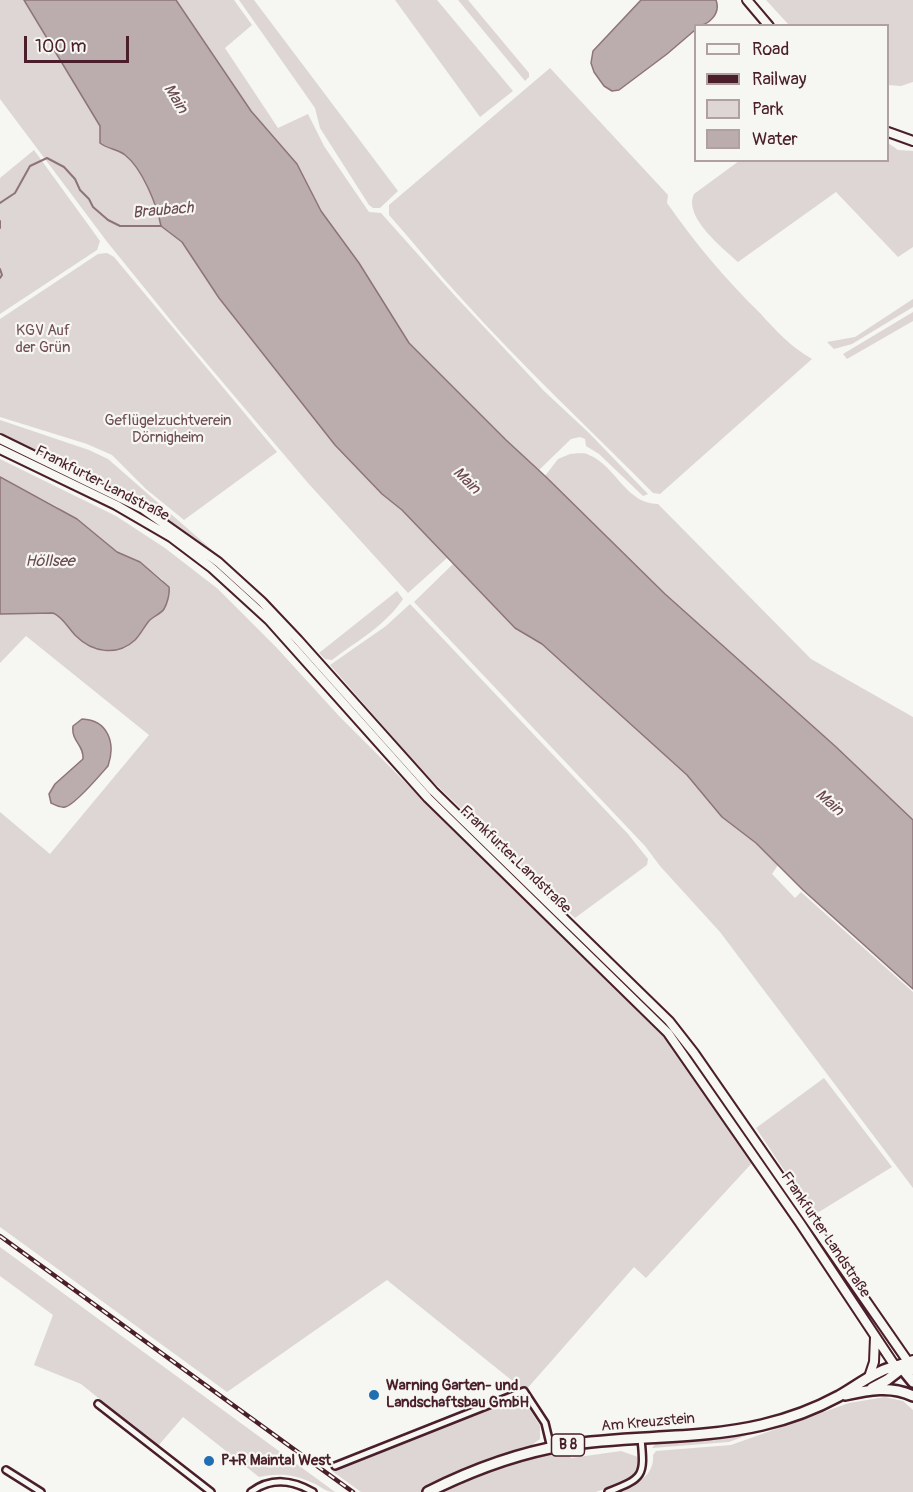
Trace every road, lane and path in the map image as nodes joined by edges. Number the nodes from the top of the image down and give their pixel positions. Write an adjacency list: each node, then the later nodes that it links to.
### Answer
1 (747, 0): 2 (main road)
2 (767, 24)
3 (889, 132): 4 (main road)
4 (913, 141)
5 (0, 440): 8 (main road, Frankfurter Landstraße)
6 (0, 449): 7 (main road, Frankfurter Landstraße)
7 (874, 1336): 8 (main road, Frankfurter Landstraße); 9 (main road)
8 (906, 1366): 9 (main road, B 8); 10 (main road); 11 (main road); 12 (main road, Frankfurter Landstraße)
9 (869, 1377): 13 (main road, Am Kreuzstein / B 8)
10 (913, 1382)
11 (867, 1390): 12 (main road, Am Kreuzstein); 13 (main road, Am Kreuzstein)
12 (913, 1394)
13 (837, 1397): 15 (main road, Am Kreuzstein / B 8)
14 (98, 1404): 20 (street)
15 (641, 1439): 16 (main road, Am Kreuzstein / B 8); 24 (street)
16 (551, 1448): 17 (street); 23 (main road, Am Kreuzstein / B 8)
17 (334, 1466)
18 (6, 1470): 19 (street)
19 (41, 1492)
20 (211, 1492)
21 (251, 1492): 22 (street)
22 (313, 1492)
23 (429, 1492)
24 (608, 1492)

